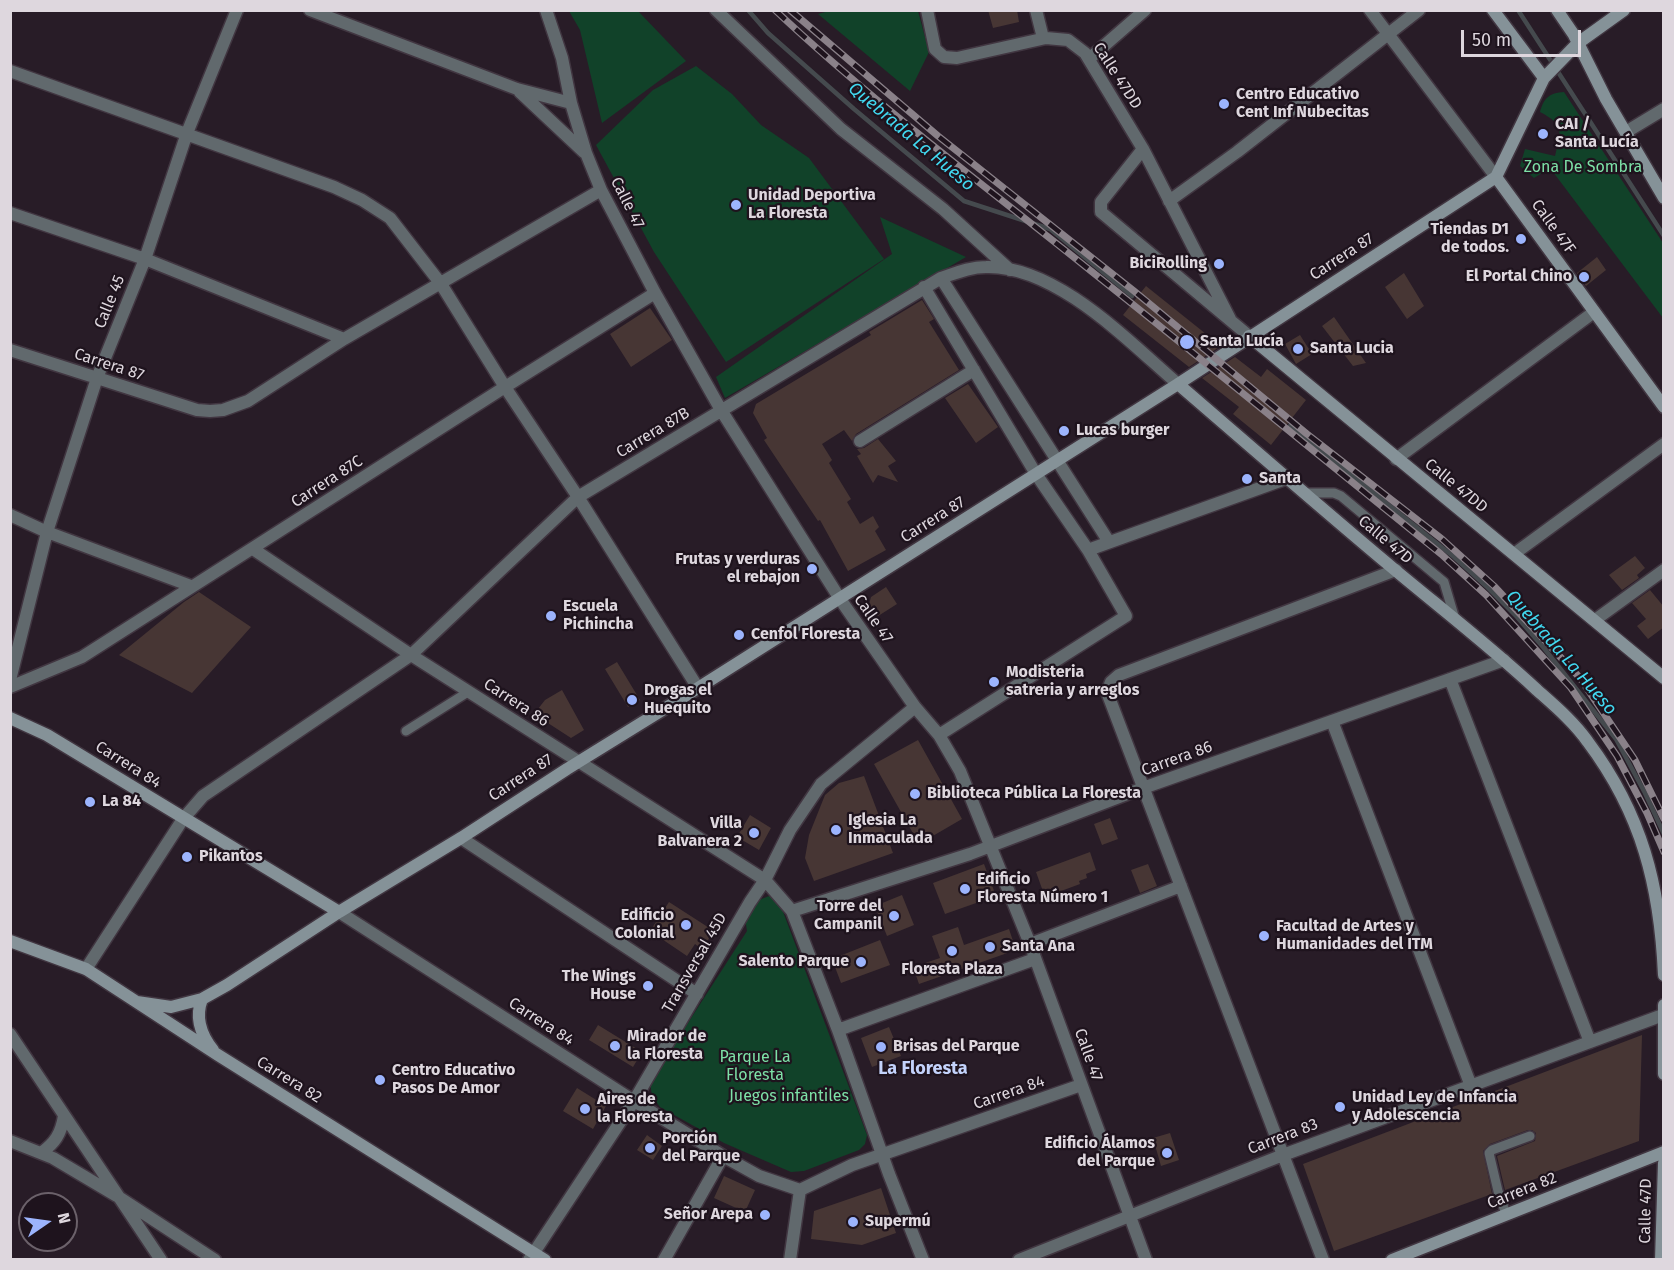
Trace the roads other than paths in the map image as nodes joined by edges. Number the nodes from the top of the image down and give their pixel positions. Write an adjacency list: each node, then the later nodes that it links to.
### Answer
1 (237, 10): 23 (street, Calle 45)
2 (310, 10): 19 (street)
3 (546, 10): 20 (street, Calle 47)
4 (716, 10): 32 (street)
5 (927, 10): 14 (street)
6 (1036, 10): 14 (street)
7 (1145, 10): 16 (street)
8 (1370, 10): 13 (street, Calle 47F)
9 (1419, 10): 13 (street)
10 (1493, 10): 18 (street)
11 (1557, 10): 15 (street)
12 (1624, 10): 15 (street)
13 (1388, 34): 26 (street, Calle 47F); 29 (street)
14 (1042, 38): 16 (street, Calle 47DD)
15 (1578, 43): 18 (street); 22 (street)
16 (1090, 58): 24 (street, Calle 47DD)
17 (10, 70): 23 (street)
18 (1547, 75): 26 (street)
19 (517, 89): 20 (street); 25 (street)
20 (571, 104): 25 (street, Calle 47)
21 (1664, 109): 22 (street)
22 (1626, 132): 28 (street)
23 (187, 133): 31 (street, Calle 45); 34 (street)
24 (1143, 149): 29 (street, Calle 47DD); 38 (street, Calle 47DD)
25 (586, 153): 27 (street, Calle 47)
26 (1496, 177): 37 (street, Calle 47F); 39 (street, Carrera 87)
27 (601, 189): 34 (street); 36 (street, Calle 47)
28 (1664, 198)
29 (1169, 201): 38 (street, Calle 47DD)
30 (10, 213): 31 (street)
31 (145, 259): 40 (street); 43 (street, Calle 45)
32 (1010, 270): 33 (street, Calle 47D); 44 (street, Calle 47D)
33 (941, 278): 35 (street, Carrera 87B); 51 (street)
34 (441, 284): 40 (street); 45 (street)
35 (924, 287): 42 (street); 47 (street, Carrera 87B)
36 (655, 293): 45 (street, Carrera 87C); 47 (street, Calle 47)
37 (1594, 312): 46 (street, Calle 47F); 50 (street)
38 (1230, 319): 39 (street, Calle 47DD)
39 (1249, 336): 44 (street, Carrera 87); 50 (street, Calle 47DD)
40 (344, 339): 43 (street, Carrera 87)
41 (10, 350): 43 (street, Carrera 87)
42 (974, 370): 48 (street); 52 (street)
43 (97, 378): 57 (street, Calle 45)
44 (1178, 384): 51 (street, Carrera 87); 53 (street, Calle 47D)
45 (505, 387): 55 (street); 59 (street, Carrera 87C)
46 (1664, 407)
47 (721, 410): 55 (street, Carrera 87B); 65 (street, Calle 47)
48 (861, 441)
49 (1664, 444): 61 (street)
50 (1396, 459): 61 (street, Calle 47DD)
51 (1056, 461): 52 (street, Carrera 87); 58 (street)
52 (1036, 474): 60 (street); 65 (street, Carrera 87)
53 (1288, 478): 54 (street, Calle 47D); 58 (street)
54 (1304, 493): 62 (street, Calle 47D); 66 (lane)
55 (578, 498): 68 (street, Carrera 87B); 74 (street)
56 (10, 515): 57 (street)
57 (47, 532): 64 (street); 72 (street, Calle 45)
58 (1109, 542): 60 (street)
59 (253, 549): 64 (street, Carrera 87C); 68 (street, Carrera 86)
60 (1088, 550): 80 (street)
61 (1514, 554): 67 (street, Calle 47DD)
62 (1396, 570): 66 (street, Calle 47D); 82 (street)
63 (1663, 571): 67 (street)
64 (192, 586): 73 (street, Carrera 87C)
65 (840, 599): 74 (street, Carrera 87); 76 (street, Calle 47)
66 (1455, 620): 69 (street, Calle 47D)
67 (1595, 620): 70 (street, Calle 47DD)
68 (411, 655): 75 (street, Carrera 86); 83 (street, Carrera 87B)
69 (1504, 660): 71 (street, Carrera 86); 94 (street, Calle 47D)
70 (1664, 678)
71 (1450, 679): 78 (street, Carrera 86); 102 (street)
72 (10, 680)
73 (10, 687)
74 (698, 688): 81 (street, Carrera 87)
75 (468, 692): 79 (lane); 81 (street, Carrera 86)
76 (915, 706): 80 (street, Calle 47); 86 (street, Transversal 45D)
77 (10, 718): 83 (street, Carrera 84)
78 (1332, 721): 82 (street, Carrera 86); 106 (street)
79 (406, 731)
80 (939, 735): 85 (street, Calle 47)
81 (577, 762): 84 (street, Carrera 87); 86 (street, Carrera 86)
82 (1143, 788): 85 (street, Carrera 86); 87 (street)
83 (183, 819): 89 (street, Carrera 84); 93 (street, Carrera 87B)
84 (461, 838): 89 (street, Carrera 87); 95 (street)
85 (991, 846): 88 (street, Carrera 86); 91 (street, Calle 47)
86 (765, 880): 88 (street, Carrera 86); 95 (street, Transversal 45D)
87 (1181, 886): 91 (street); 114 (street)
88 (792, 911): 100 (street, Carrera 86)
89 (339, 912): 96 (street, Carrera 87); 107 (street, Carrera 84)
90 (10, 941): 93 (street, Carrera 82)
91 (1030, 944): 92 (street, Calle 47)
92 (1035, 959): 100 (street); 105 (street, Calle 47)
93 (86, 969): 97 (street, Carrera 82)
94 (1664, 975)
95 (697, 994): 107 (street, Transversal 45D)
96 (202, 999): 97 (street, Carrera 87); 103 (street)
97 (137, 1002): 103 (street, Carrera 82)
98 (1664, 1005): 99 (street)
99 (1663, 1015): 102 (street, Carrera 83); 104 (street)
100 (838, 1030): 113 (street, Carrera 86)
101 (10, 1034): 108 (street)
102 (1590, 1042): 106 (street, Carrera 83)
103 (218, 1055): 121 (street, Carrera 82)
104 (1664, 1074)
105 (1081, 1085): 113 (street, Carrera 84); 120 (street, Calle 47)
106 (1471, 1086): 114 (street, Carrera 83)
107 (634, 1101): 115 (street, Carrera 84); 121 (street, Transversal 45D)
108 (64, 1116): 112 (street); 118 (street)
109 (1530, 1136): 119 (lane)
110 (10, 1141): 112 (street)
111 (1664, 1152): 119 (street, Carrera 82)
112 (40, 1153): 118 (street)
113 (882, 1155): 117 (street, Carrera 84); 127 (street, Carrera 86)
114 (1283, 1155): 120 (street, Carrera 83); 130 (street)
115 (723, 1156): 117 (street, Carrera 84); 125 (street)
116 (1664, 1162): 132 (street, Calle 47D)
117 (800, 1190): 126 (street)
118 (117, 1196): 122 (street); 123 (street)
119 (1506, 1214): 131 (street, Carrera 82)
120 (1130, 1215): 128 (street, Carrera 83); 129 (street, Calle 47)
121 (531, 1256): 124 (street, Carrera 82)
122 (161, 1260)
123 (215, 1260)
124 (545, 1260)
125 (664, 1260)
126 (790, 1260)
127 (923, 1260)
128 (1019, 1260)
129 (1146, 1260)
130 (1323, 1260)
131 (1392, 1260)
132 (1661, 1260)

